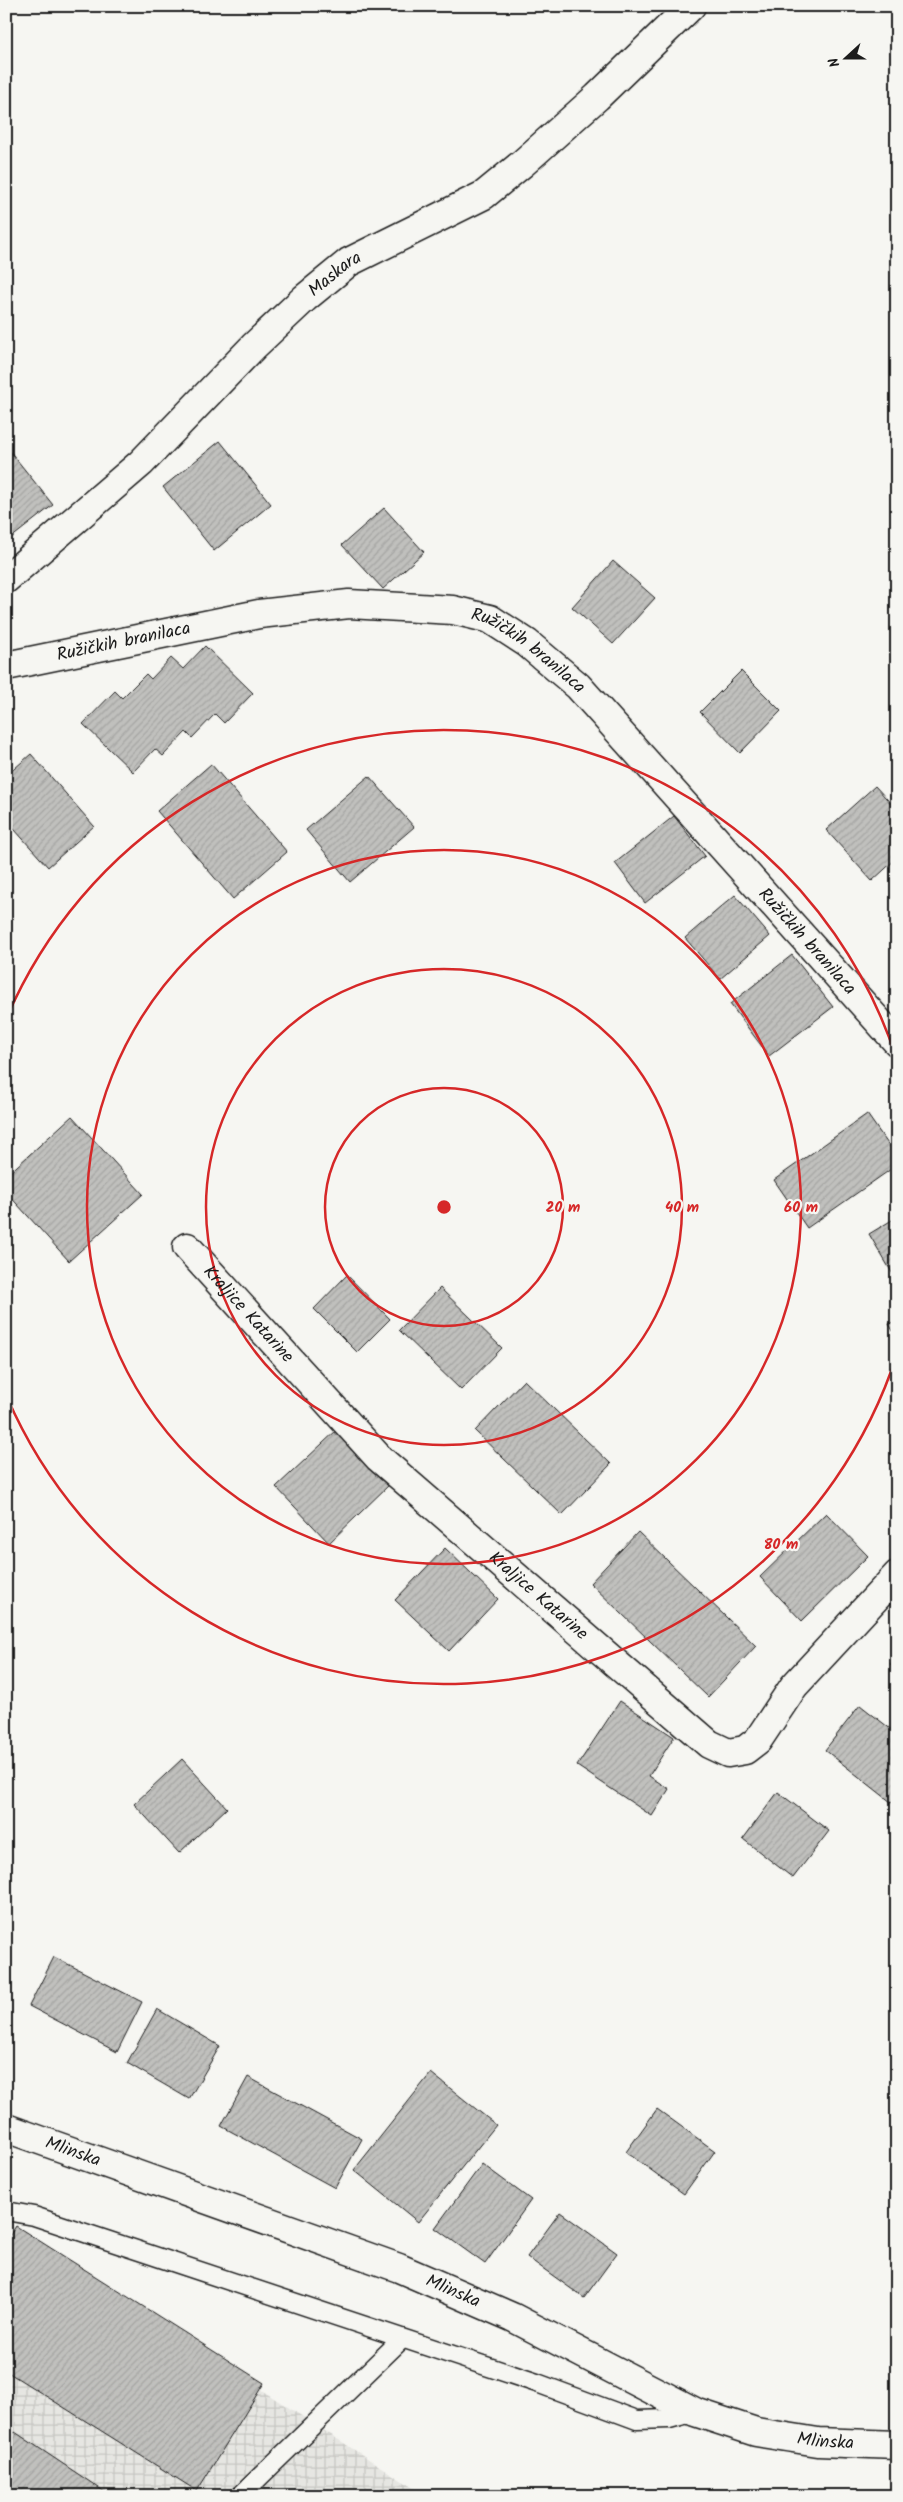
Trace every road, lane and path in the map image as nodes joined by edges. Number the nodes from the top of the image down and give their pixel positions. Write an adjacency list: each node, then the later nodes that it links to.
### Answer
1 (691, 6): 2 (street, Maskara)
2 (6, 579)
3 (6, 666): 4 (street, Ružičkih branilaca)
4 (897, 1042)
5 (187, 1247): 6 (street, Kraljice Katarine)
6 (897, 1575)
7 (6, 2128): 10 (street, Mlinska)
8 (6, 2211): 9 (lane)
9 (402, 2339): 10 (lane); 12 (lane)
10 (694, 2412): 11 (street, Mlinska)
11 (897, 2445)
12 (240, 2496)

